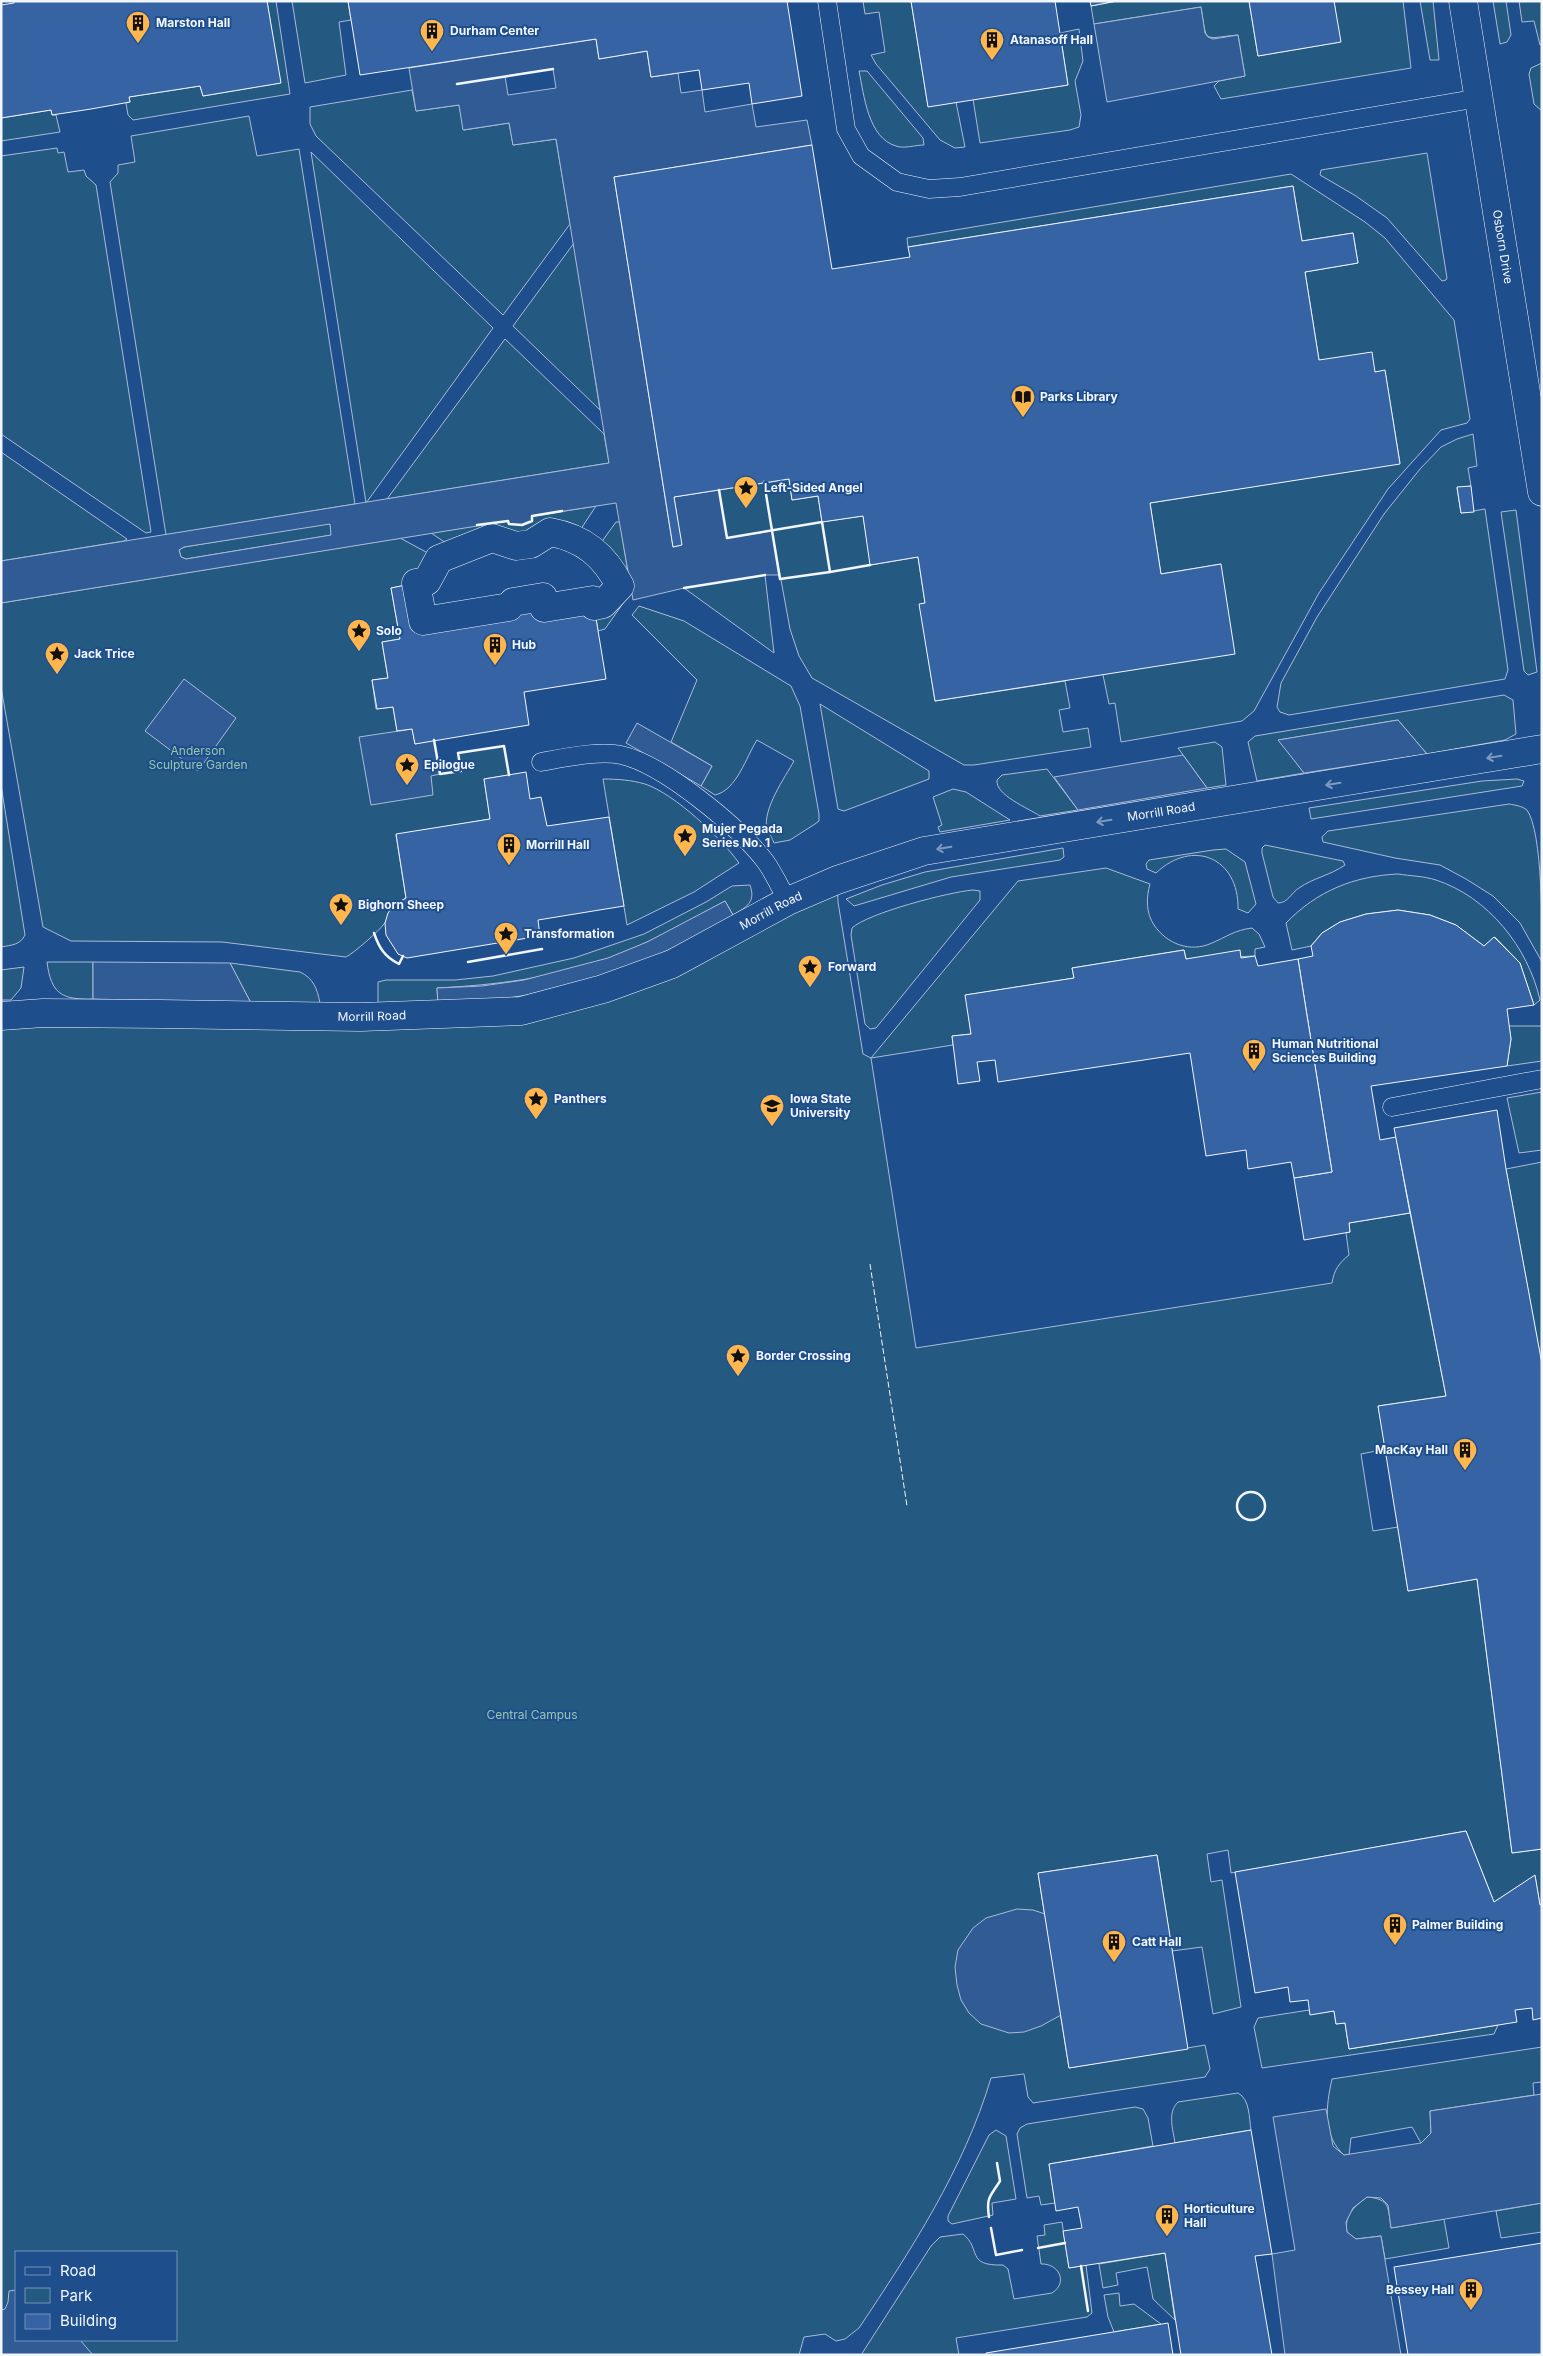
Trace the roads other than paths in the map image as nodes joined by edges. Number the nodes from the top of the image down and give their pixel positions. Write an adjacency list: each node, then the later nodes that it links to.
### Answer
1 (827, 1): 3 (lane)
2 (1463, 1): 3 (street, Osborn Drive)
3 (1478, 98): 4 (street, Osborn Drive)
4 (1542, 492)
5 (505, 544): 5 (street)
6 (1542, 749): 8 (street, Morrill Road, one-way to 8)
7 (541, 762): 8 (lane)
8 (788, 901): 9 (street, Morrill Road)
9 (1, 1016)
10 (1542, 1079): 11 (lane)
11 (1392, 1107)

